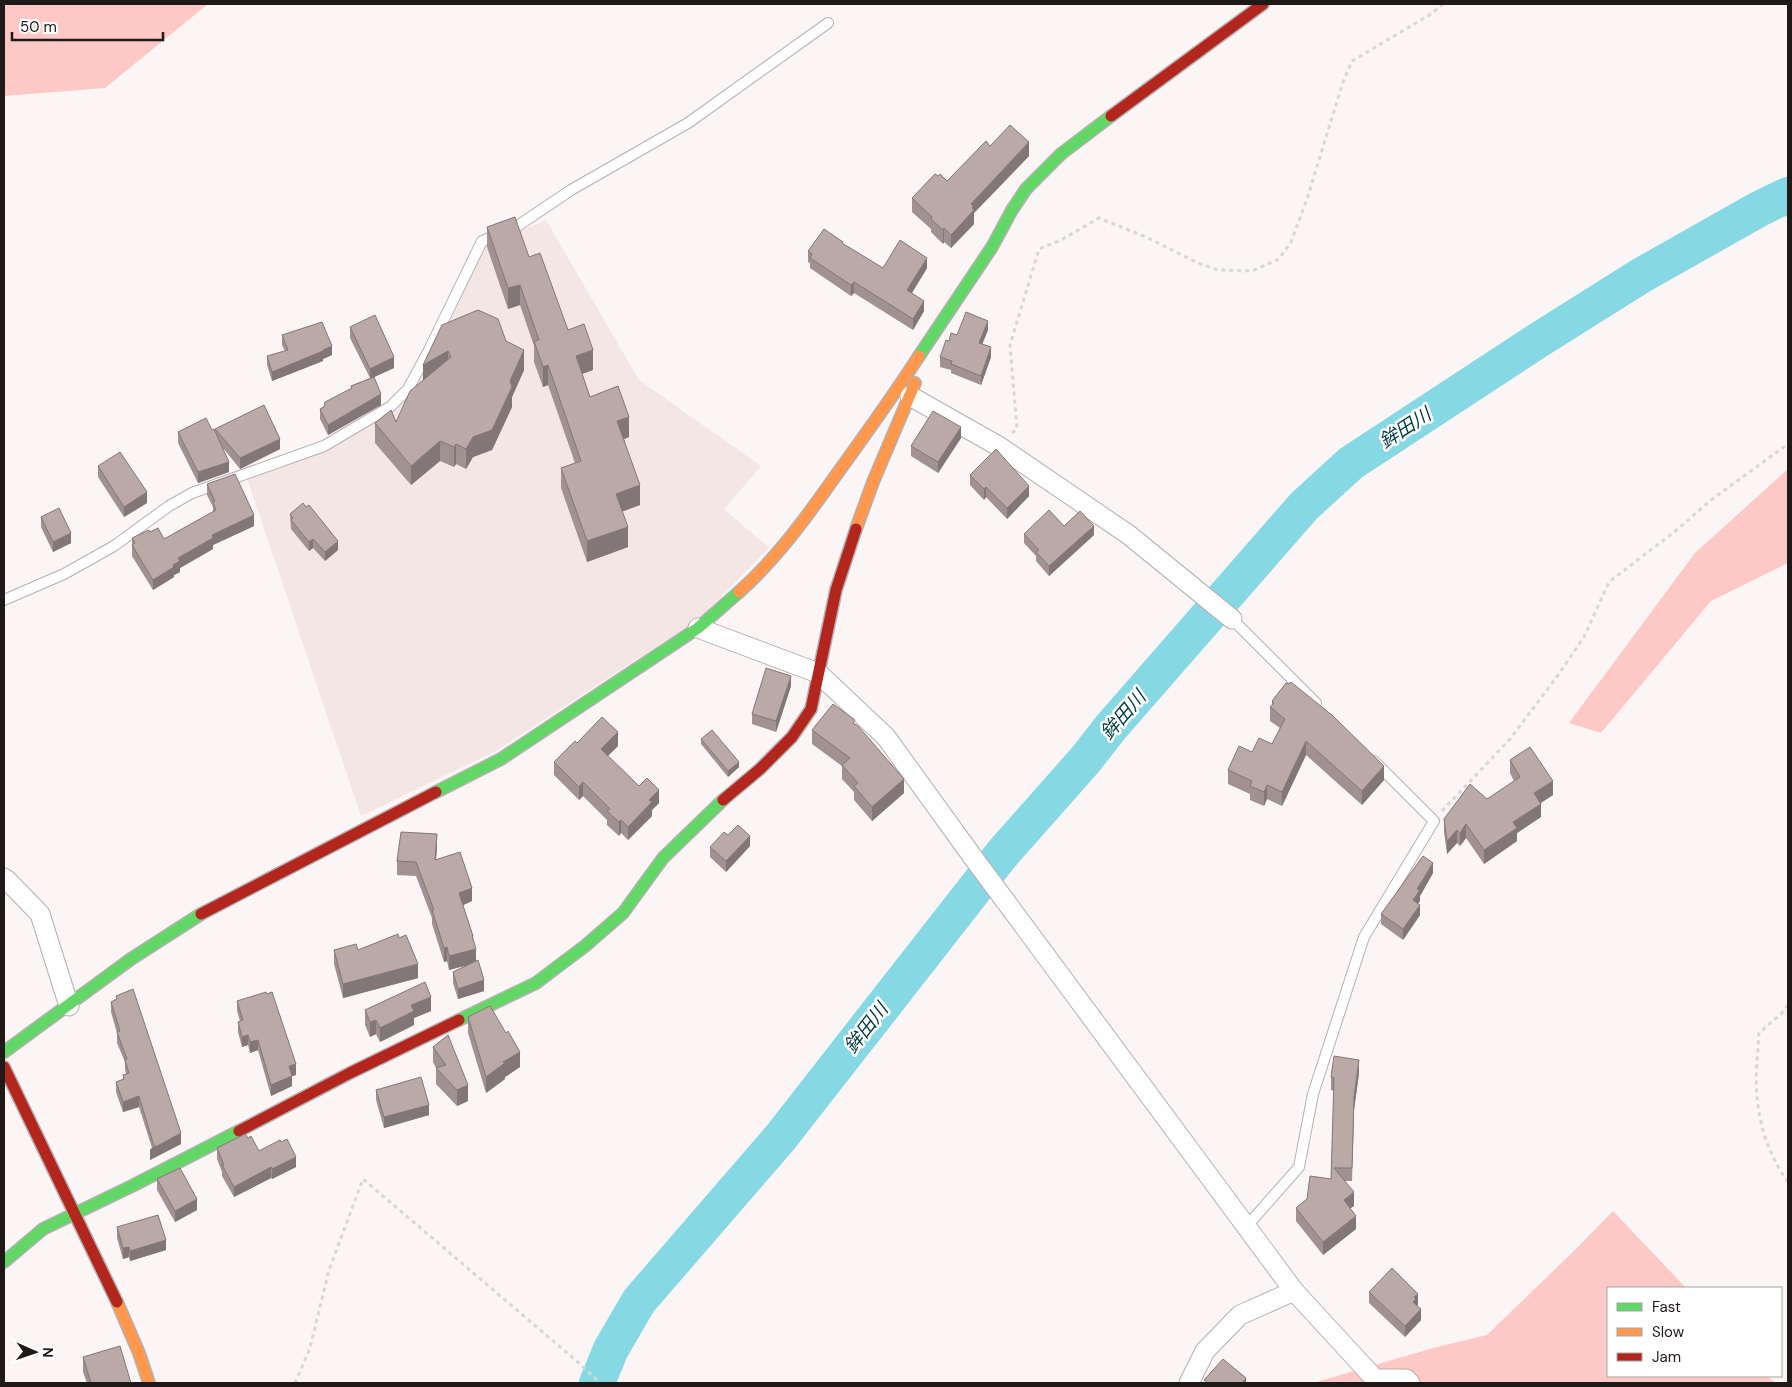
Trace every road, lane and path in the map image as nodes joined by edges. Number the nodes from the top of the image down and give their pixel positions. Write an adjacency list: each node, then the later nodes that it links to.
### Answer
1 (1263, 4): 4 (street)
2 (1443, 4): 7 (path)
3 (828, 23): 8 (lane)
4 (934, 332): 5 (street); 10 (street)
5 (910, 396): 7 (street); 11 (street)
6 (1788, 444): 14 (path)
7 (1000, 447): 9 (street)
8 (4, 600)
9 (1232, 619): 12 (lane)
10 (698, 628): 11 (street); 16 (street)
11 (818, 673): 21 (street); 22 (street)
12 (1322, 710)
13 (1364, 751): 14 (lane)
14 (1434, 821): 22 (lane)
15 (4, 878): 16 (street)
16 (69, 1006): 18 (street)
17 (1788, 1006): 20 (path)
18 (4, 1052)
19 (4, 1067): 21 (street)
20 (1788, 1182)
21 (75, 1213): 23 (street); 26 (street)
22 (1247, 1226): 24 (street)
23 (4, 1262)
24 (1294, 1291): 25 (street); 29 (street)
25 (1375, 1381): 30 (street)
26 (149, 1383)
27 (295, 1383): 28 (path)
28 (600, 1383)
29 (1189, 1383)
30 (1410, 1383)

